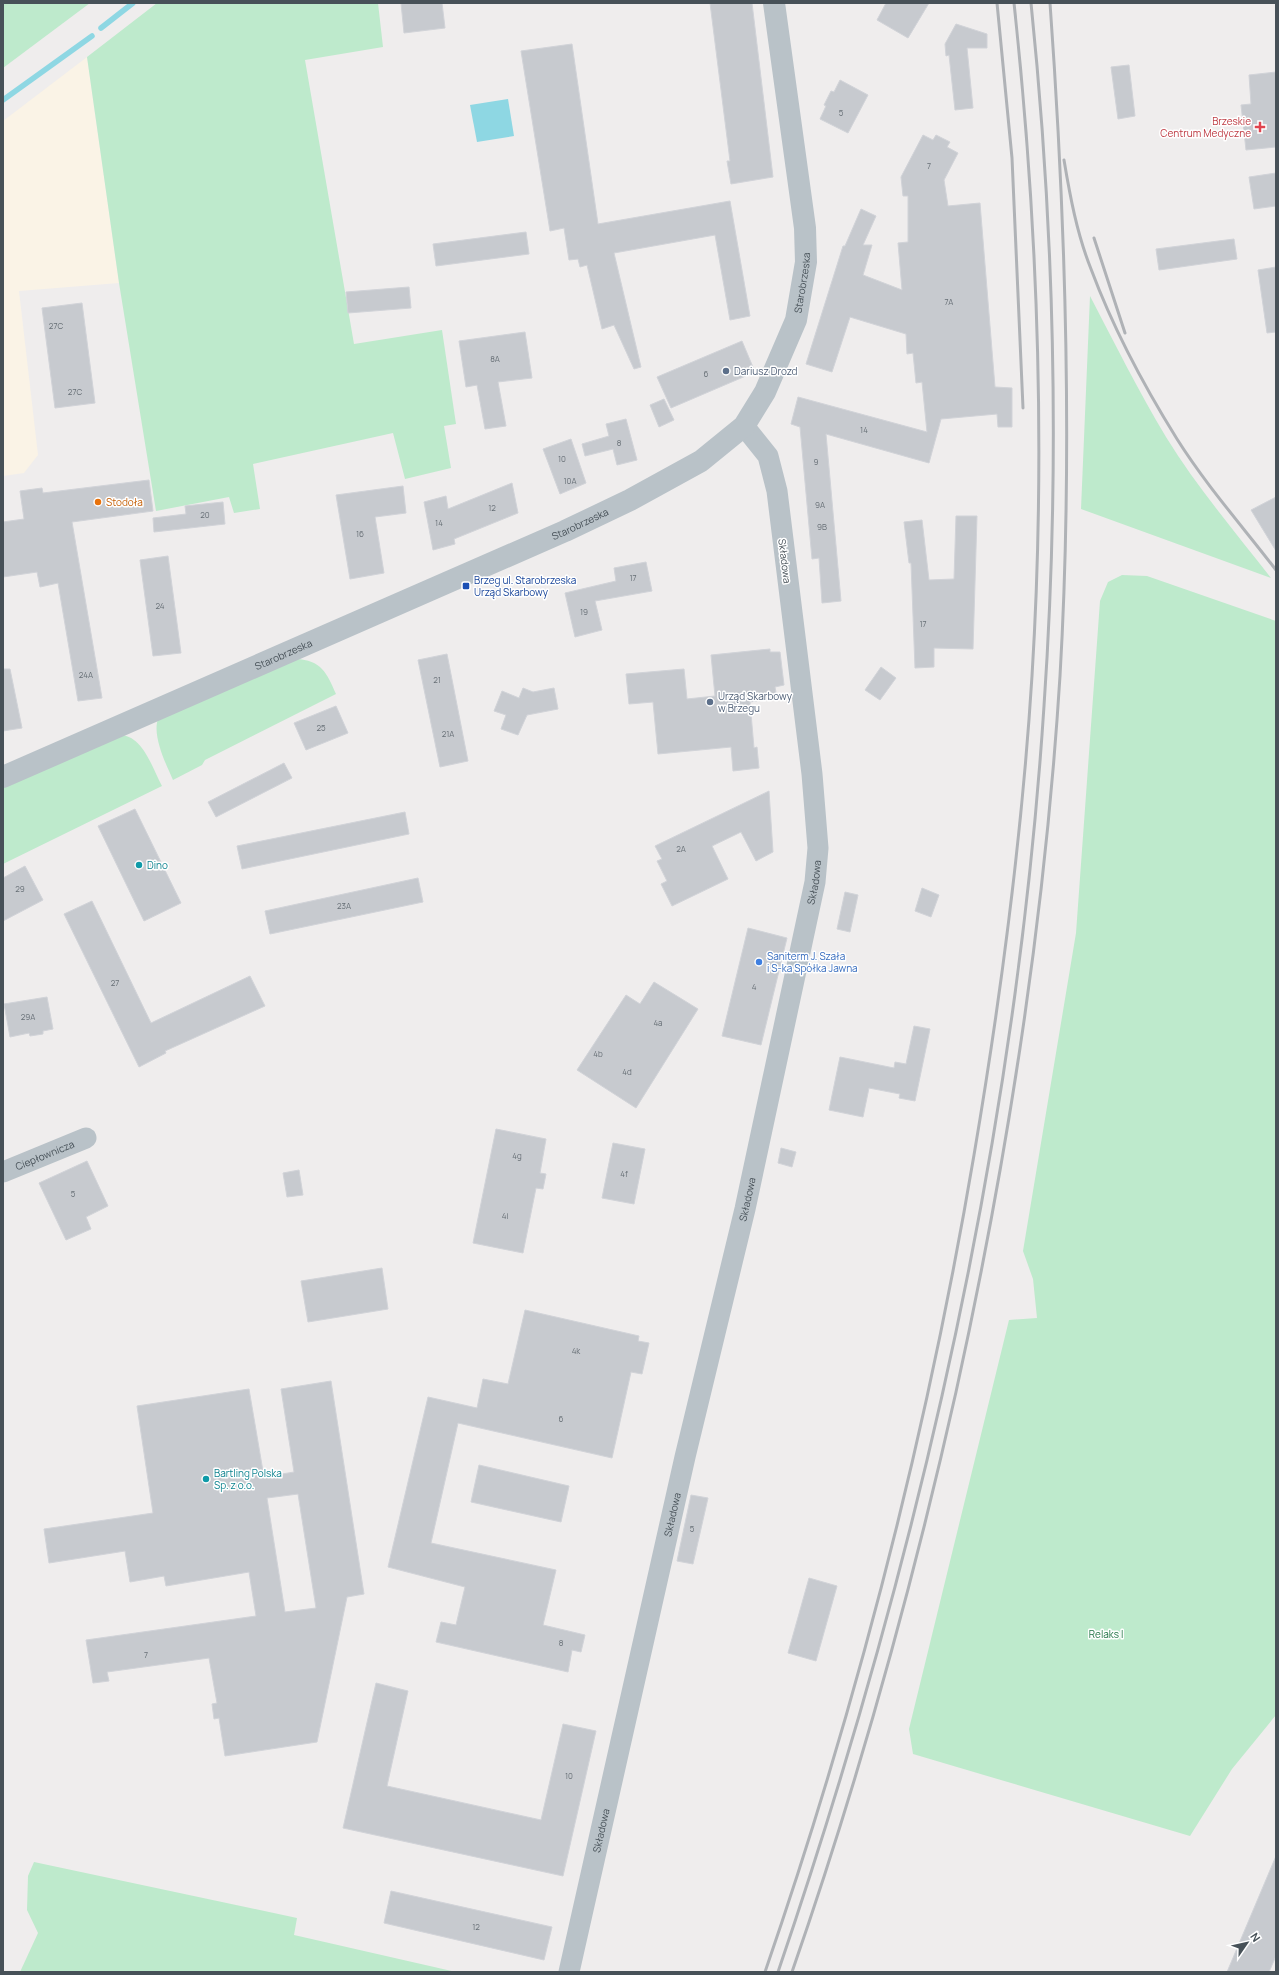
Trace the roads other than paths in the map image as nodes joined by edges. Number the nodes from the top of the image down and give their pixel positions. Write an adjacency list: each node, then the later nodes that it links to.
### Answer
1 (774, 3): 2 (street, Starobrzeska)
2 (744, 426): 3 (street, Starobrzeska); 6 (street, Składowa)
3 (3, 777)
4 (86, 1138): 5 (street, Ciepłownicza)
5 (3, 1172)
6 (569, 1972)

